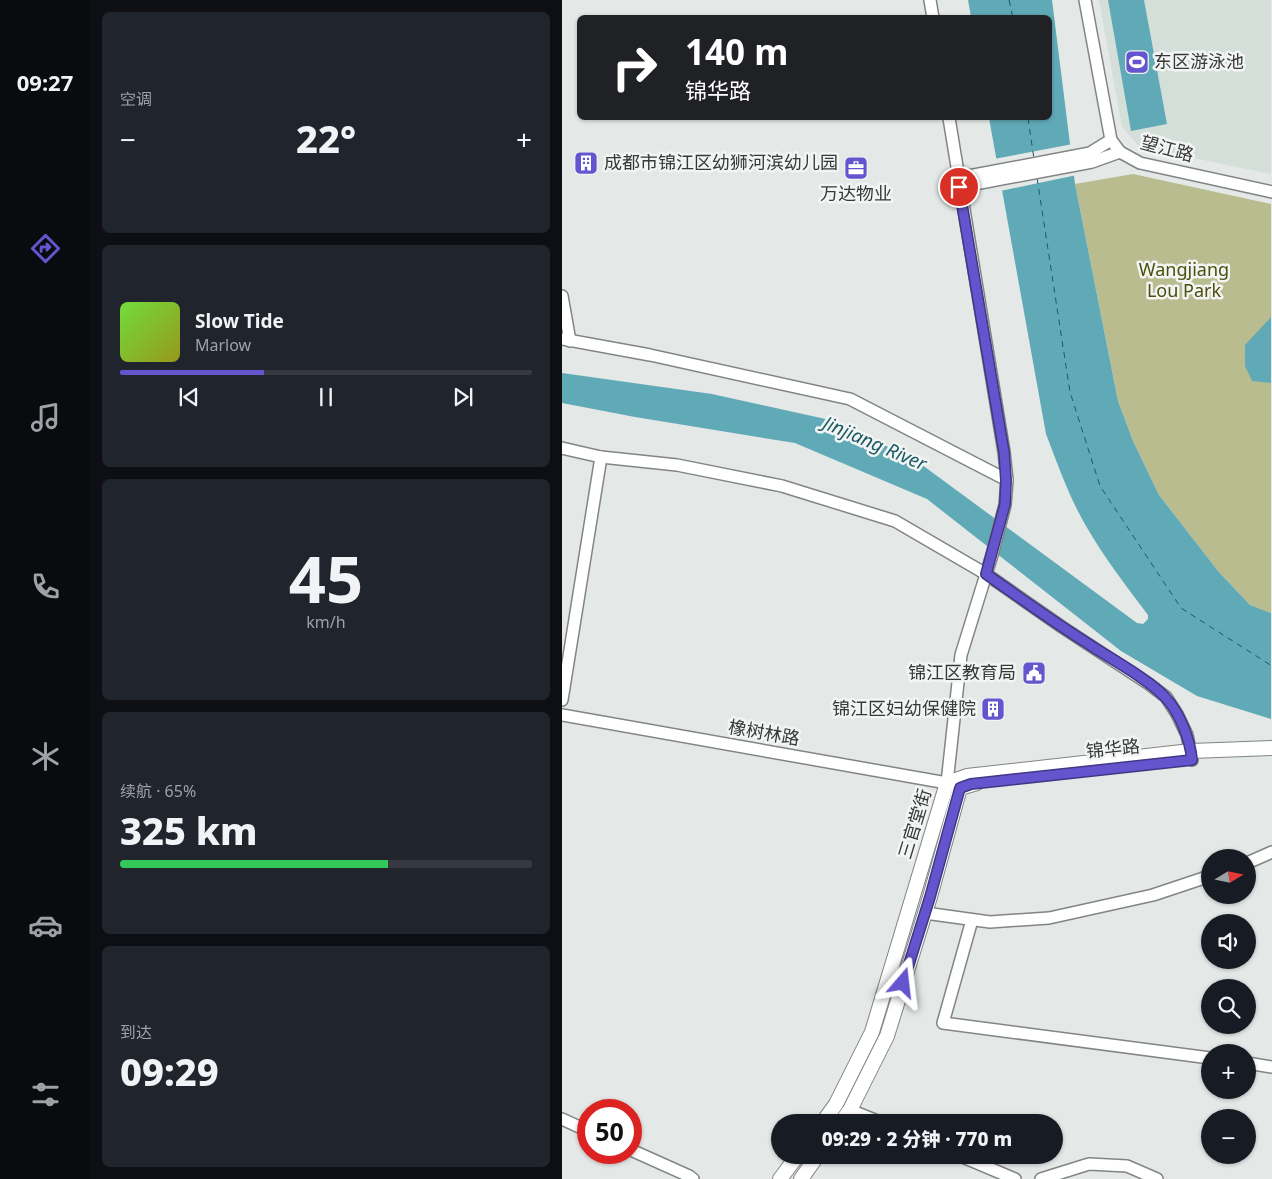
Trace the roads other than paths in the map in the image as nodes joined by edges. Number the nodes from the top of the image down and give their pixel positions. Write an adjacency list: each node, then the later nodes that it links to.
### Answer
1 (930, 0): 3 (street)
2 (1085, 0): 5 (street, 望江路)
3 (932, 15)
4 (948, 120): 8 (street)
5 (1111, 140): 6 (street, 望江路); 7 (street)
6 (1120, 152): 7 (street); 9 (street, 望江路)
7 (1091, 158): 8 (street)
8 (958, 182): 14 (street)
9 (1272, 192)
10 (562, 296): 11 (street)
11 (566, 340): 14 (street)
12 (562, 448): 13 (street)
13 (601, 457): 15 (street); 16 (street)
14 (1006, 480): 15 (street)
15 (986, 574): 19 (street); 21 (street)
16 (562, 700)
17 (562, 715): 21 (street, 橡树林路)
18 (1272, 748): 19 (main road, 三官堂街)
19 (1191, 755): 20 (main road, 锦华路); 21 (main road, 三官堂街); 22 (main road, 锦华路)
20 (1272, 758)
21 (947, 783): 22 (street, 橡树林路); 32 (main road, 三官堂街)
22 (960, 788): 26 (main road, 三官堂街)
23 (1272, 852): 24 (street)
24 (1256, 860)
25 (1201, 879): 27 (street)
26 (925, 913): 27 (street); 31 (main road, 三官堂街)
27 (972, 920): 28 (street)
28 (1201, 1057)
29 (1256, 1064): 30 (street)
30 (1272, 1067)
31 (850, 1110): 33 (main road, 三官堂街); 34 (street)
32 (828, 1114)
33 (847, 1114)
34 (860, 1114)
35 (562, 1119): 36 (street)
36 (577, 1126)
37 (642, 1155): 41 (street)
38 (791, 1164): 42 (main road)
39 (812, 1164): 43 (main road)
40 (979, 1164): 44 (street)
41 (693, 1179)
42 (780, 1179)
43 (801, 1179)
44 (1015, 1179)
45 (1041, 1179): 46 (street)
46 (1157, 1179)

